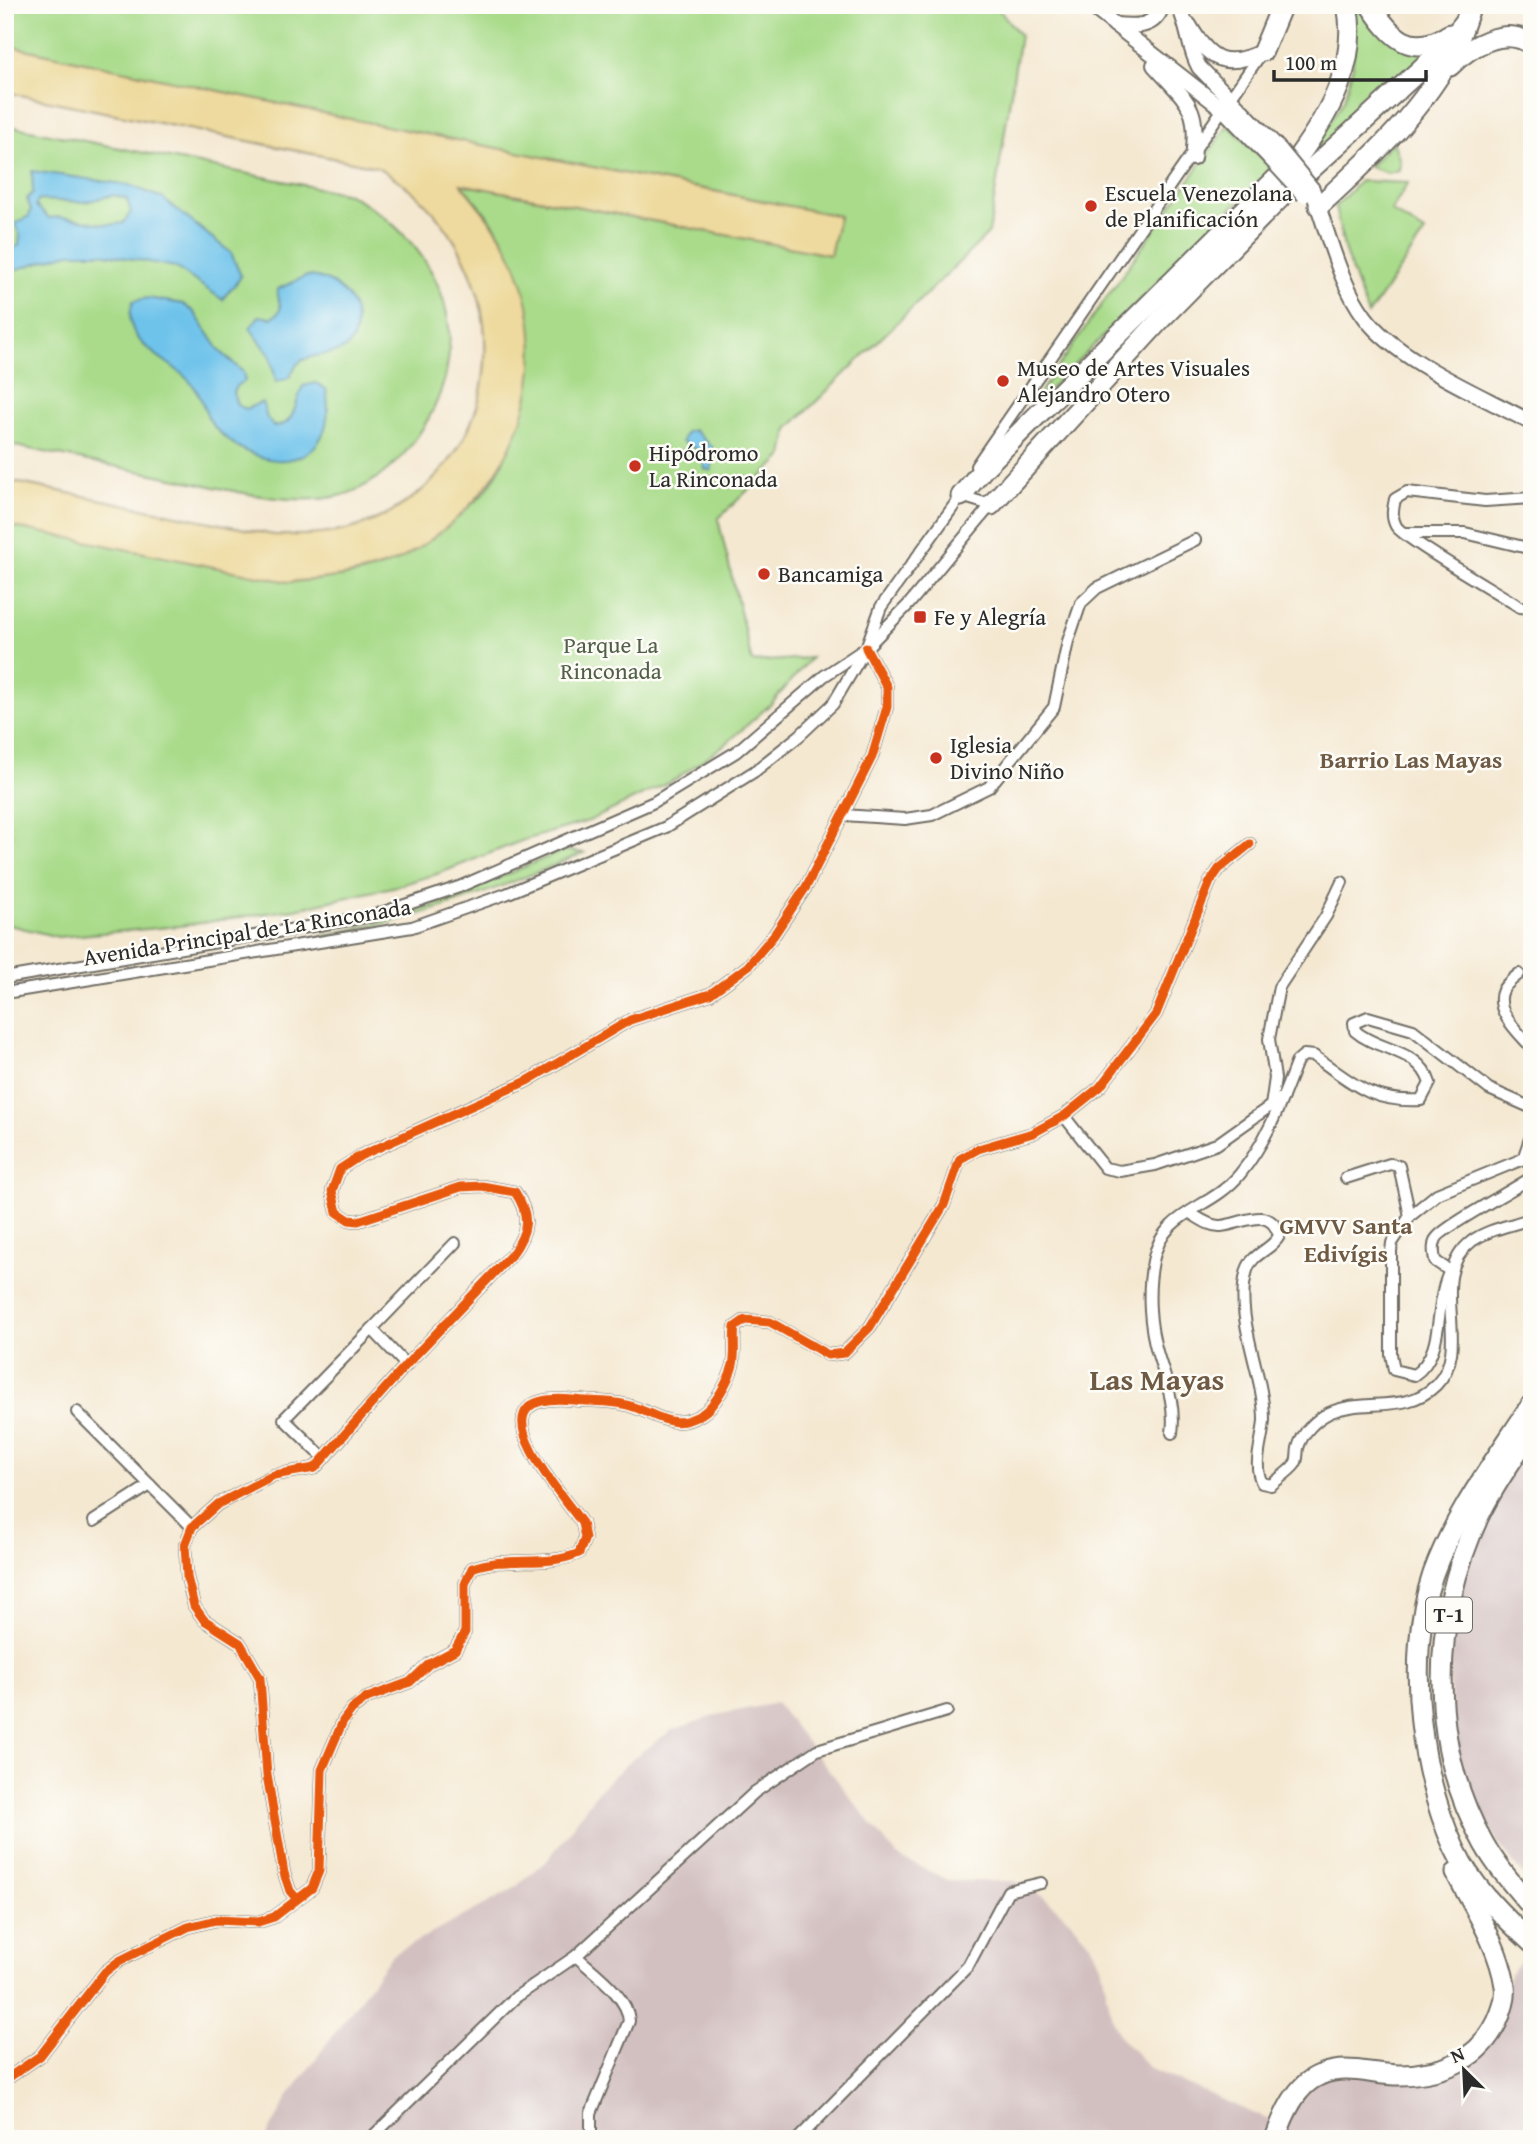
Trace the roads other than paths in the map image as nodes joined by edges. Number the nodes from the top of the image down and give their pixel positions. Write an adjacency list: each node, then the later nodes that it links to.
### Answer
1 (1090, 5): 8 (main road)
2 (1163, 5): 8 (main road)
3 (1282, 5): 11 (highway)
4 (1347, 5): 17 (highway)
5 (1370, 5): 7 (highway)
6 (1182, 11): 11 (main road); 13 (main road)
7 (1467, 14): 12 (highway); 19 (highway)
8 (1114, 25): 10 (main road)
9 (1532, 45): 12 (highway)
10 (1141, 46): 13 (main road); 14 (main road)
11 (1264, 51): 13 (street, Avenida Principal de La Rinconada)
12 (1437, 79): 15 (highway)
13 (1228, 106): 14 (street, Avenida Principal de La Rinconada); 15 (main road, bridge)
14 (1193, 158): 17 (street, Avenida Principal de La Rinconada)
15 (1312, 197): 16 (main road)
16 (1532, 422)
17 (961, 496): 19 (street); 24 (street, Avenida Principal de La Rinconada)
18 (1532, 498): 20 (street)
19 (991, 505): 24 (street, Avenida Principal de La Rinconada)
20 (1404, 533): 22 (street); 23 (street)
21 (1195, 540): 25 (street)
22 (1532, 549)
23 (1532, 608)
24 (866, 648): 25 (street); 29 (street, Avenida Principal de La Rinconada); 30 (street, Avenida Principal de La Rinconada)
25 (843, 815): 45 (street)
26 (1250, 844): 35 (street)
27 (1342, 882): 33 (street)
28 (1519, 974): 31 (street)
29 (5, 978)
30 (5, 993)
31 (1532, 1048)
32 (1283, 1097): 33 (street); 34 (street); 39 (street)
33 (1271, 1106): 35 (street)
34 (1532, 1108)
35 (1063, 1116): 57 (street)
36 (1532, 1133): 40 (street)
37 (1532, 1177): 43 (street)
38 (1346, 1178): 40 (street)
39 (1190, 1213): 43 (street); 49 (street)
40 (1410, 1216): 43 (street)
41 (1532, 1218): 43 (street)
42 (456, 1243): 44 (street)
43 (1450, 1271)
44 (372, 1329): 45 (street); 50 (street)
45 (406, 1365): 50 (street)
46 (1532, 1404): 55 (highway, T-1)
47 (77, 1412): 51 (street)
48 (1532, 1430): 58 (highway, T-1)
49 (1172, 1433)
50 (324, 1458): 53 (street)
51 (149, 1485): 52 (street); 53 (street)
52 (93, 1521)
53 (192, 1527): 57 (street)
54 (947, 1712): 60 (street)
55 (1424, 1756): 59 (highway, T-1); 65 (highway)
56 (1041, 1883): 64 (street)
57 (297, 1899): 61 (street)
58 (1532, 1907)
59 (1532, 1943)
60 (576, 1956): 62 (street); 63 (street)
61 (5, 2080)
62 (370, 2139)
63 (591, 2139)
64 (798, 2139)
65 (1275, 2139)

